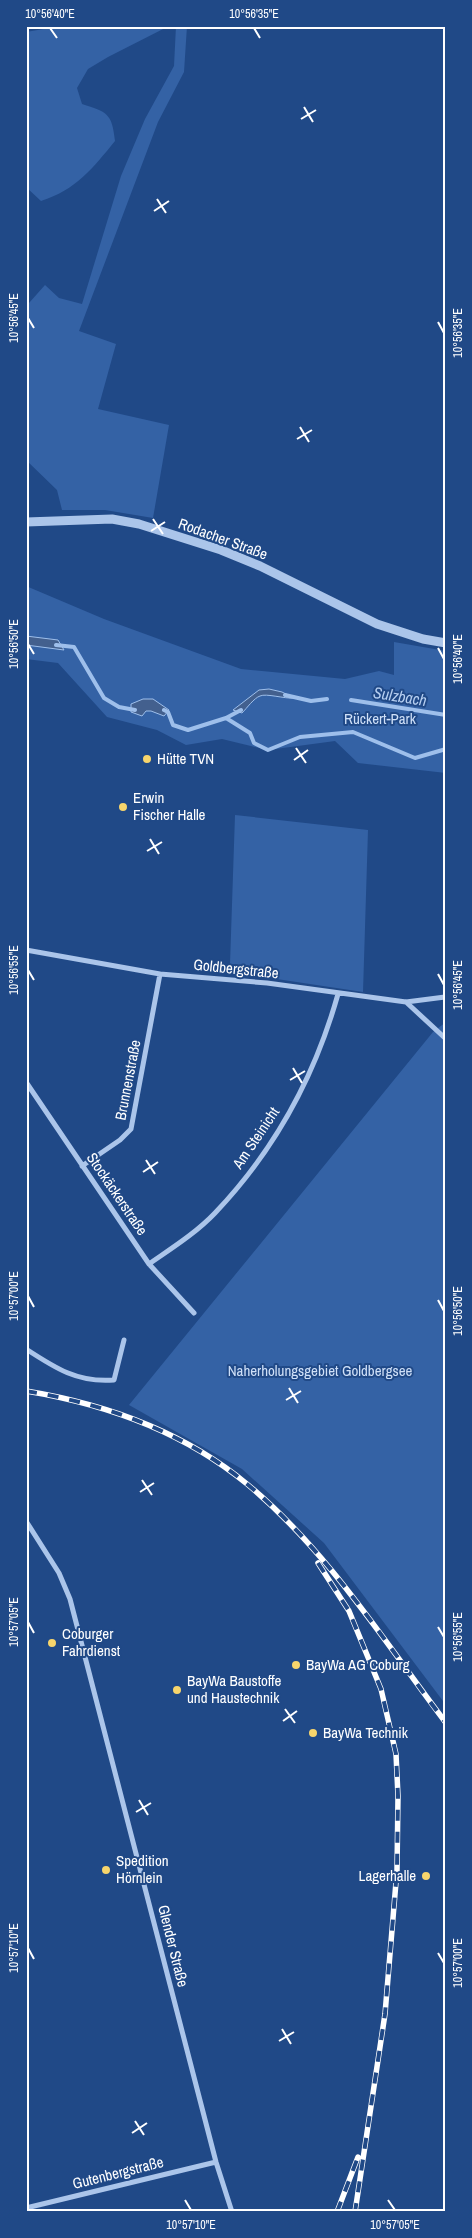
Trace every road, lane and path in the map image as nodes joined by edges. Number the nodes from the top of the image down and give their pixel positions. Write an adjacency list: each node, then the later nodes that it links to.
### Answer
1 (26, 522): 2 (street, Rodacher Straße)
2 (446, 643)
3 (26, 950): 4 (street, Goldbergstraße)
4 (160, 974): 5 (street, Goldbergstraße); 10 (street, Brunnenstraße)
5 (338, 994): 7 (street, Goldbergstraße); 11 (street, Am Steinicht)
6 (445, 997): 7 (street, Goldbergstraße)
7 (406, 1002): 8 (street)
8 (446, 1039)
9 (26, 1082): 10 (street, Stockäckerstraße)
10 (82, 1166): 11 (street, Stockäckerstraße)
11 (149, 1264): 12 (street, Stockäckerstraße)
12 (194, 1313)
13 (124, 1340): 14 (street)
14 (26, 1349)
15 (26, 1521): 16 (street, Glender Straße)
16 (216, 2162): 17 (street, Gutenbergstraße); 18 (street, Glender Straße)
17 (26, 2208)
18 (232, 2212)

